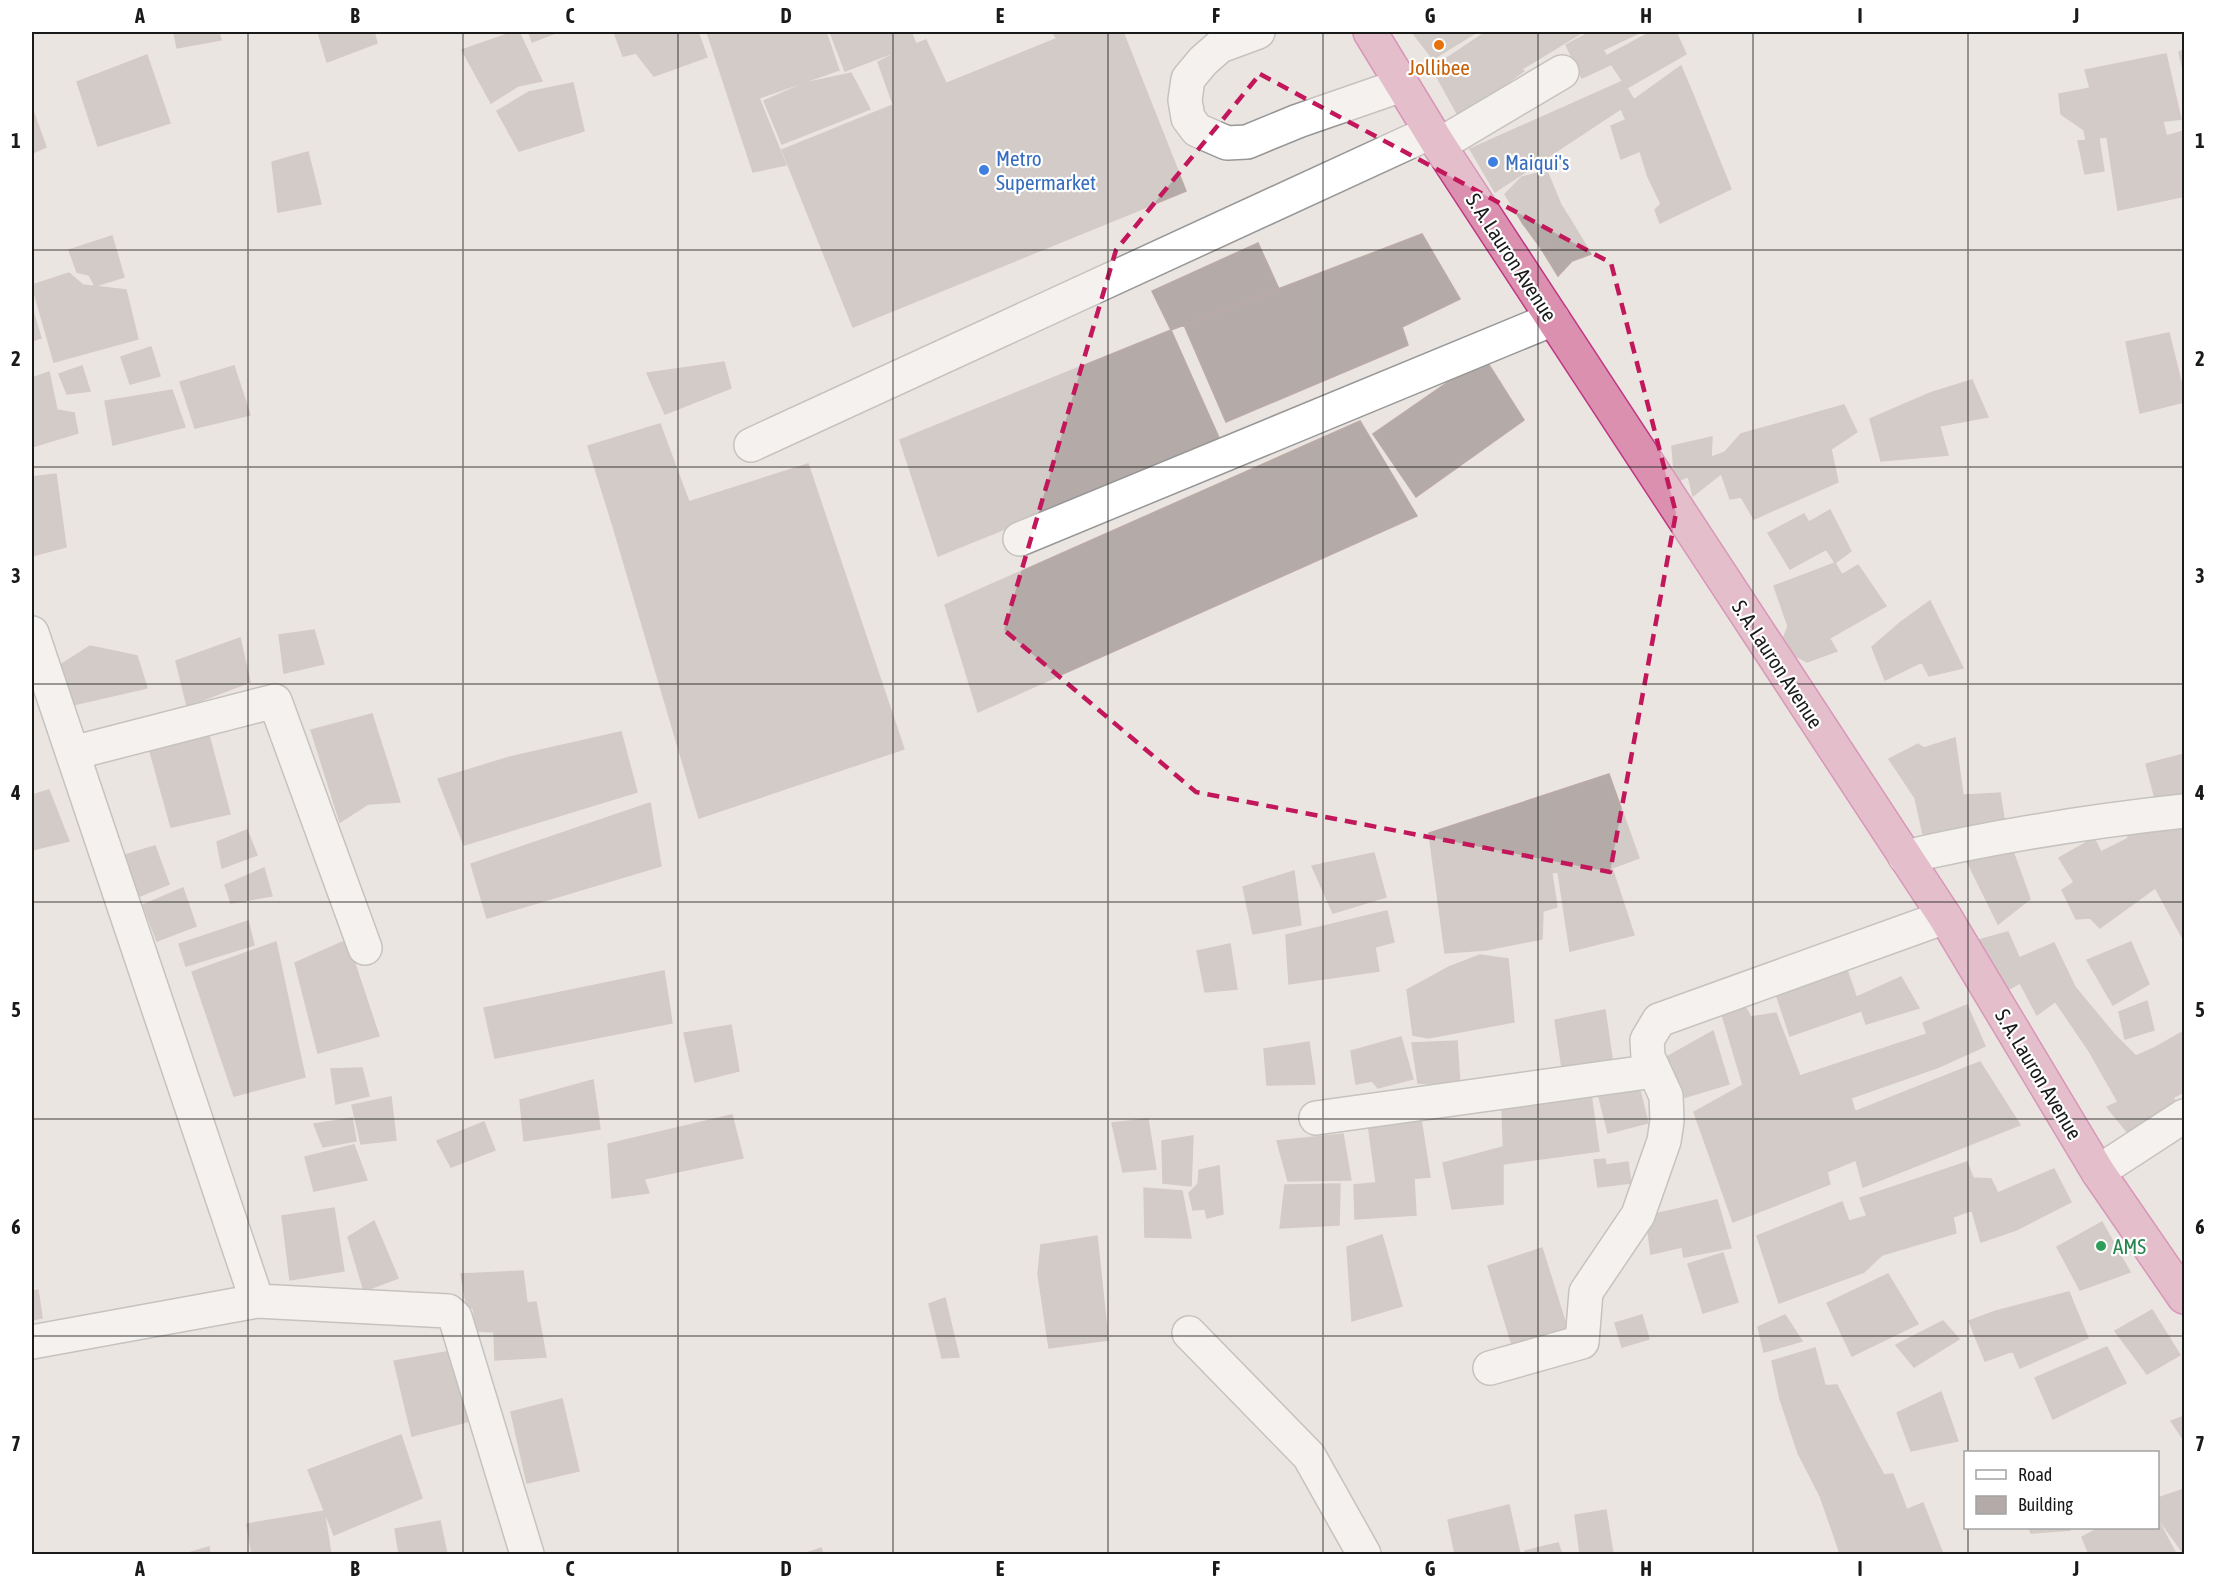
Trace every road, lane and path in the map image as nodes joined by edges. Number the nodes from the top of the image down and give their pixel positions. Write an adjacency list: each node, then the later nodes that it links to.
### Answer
1 (1258, 32): 4 (street)
2 (1370, 32): 4 (highway, S. A. Lauron Avenue)
3 (1562, 72): 5 (street)
4 (1402, 85): 5 (highway, S. A. Lauron Avenue)
5 (1435, 139): 6 (highway, S. A. Lauron Avenue); 7 (street)
6 (1554, 320): 8 (street); 12 (highway, S. A. Lauron Avenue)
7 (751, 444)
8 (1020, 539)
9 (32, 633): 10 (street)
10 (73, 753): 14 (street); 20 (street)
11 (2184, 811): 12 (street)
12 (1905, 857): 13 (highway, S. A. Lauron Avenue)
13 (1944, 917): 15 (street); 18 (highway, S. A. Lauron Avenue)
14 (365, 948)
15 (1654, 1071): 17 (street); 23 (street)
16 (2184, 1116): 18 (street)
17 (1316, 1118)
18 (2098, 1172): 19 (highway, S. A. Lauron Avenue)
19 (2184, 1297)
20 (257, 1301): 22 (street); 24 (street)
21 (1189, 1333): 25 (street)
22 (32, 1342)
23 (1490, 1368)
24 (527, 1554)
25 (1364, 1554)

